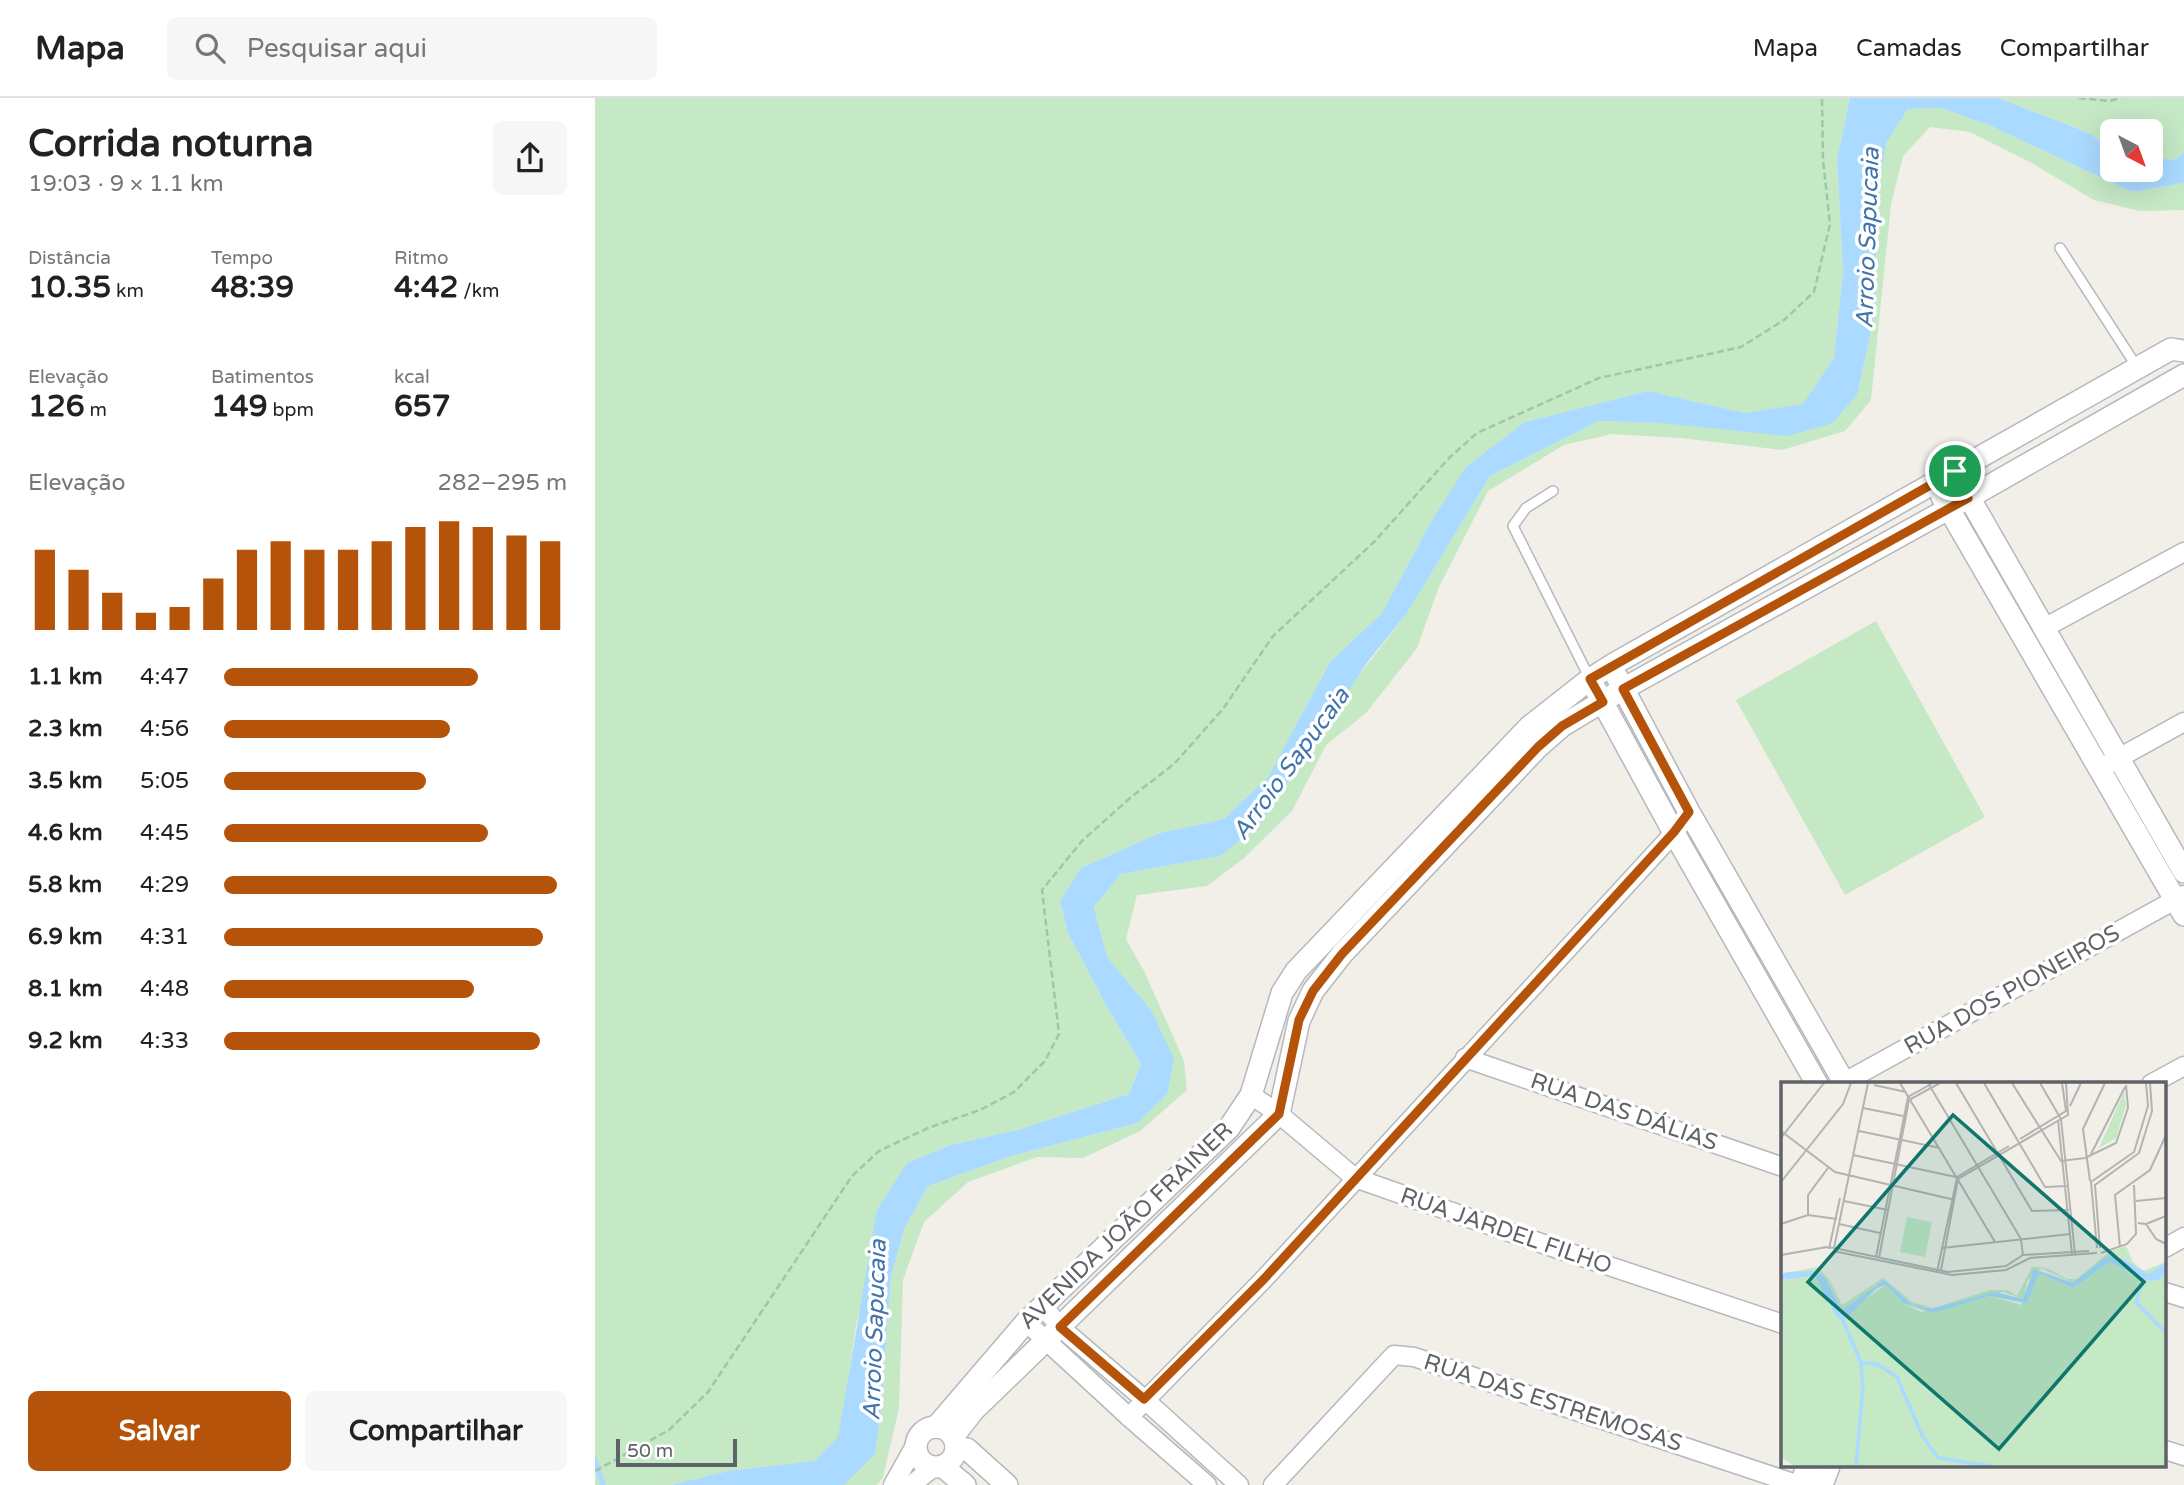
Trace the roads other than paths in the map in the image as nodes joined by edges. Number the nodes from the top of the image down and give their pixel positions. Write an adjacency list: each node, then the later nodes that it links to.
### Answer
1 (2060, 248): 3 (lane)
2 (2184, 351): 3 (street, AVENIDA JOÃO FRAINER)
3 (2138, 368): 5 (street, AVENIDA JOÃO FRAINER)
4 (2184, 375): 8 (street)
5 (1955, 471): 6 (street, AVENIDA JOÃO FRAINER); 8 (street)
6 (1935, 483): 9 (street); 12 (street, AVENIDA JOÃO FRAINER)
7 (1553, 491): 13 (lane)
8 (1968, 498): 9 (street); 11 (street)
9 (1949, 509): 14 (street); 17 (street)
10 (2184, 552): 11 (street)
11 (2044, 628): 17 (street)
12 (1612, 665): 13 (street, AVENIDA JOÃO FRAINER); 14 (street)
13 (1590, 679): 15 (street); 30 (street, AVENIDA JOÃO FRAINER)
14 (1623, 689): 15 (street); 19 (street)
15 (1603, 702): 21 (street); 31 (street)
16 (2184, 722): 17 (street)
17 (2109, 764): 18 (street); 20 (street)
18 (2147, 806): 20 (street); 22 (street)
19 (1689, 812): 21 (street); 27 (street)
20 (2127, 817): 23 (street)
21 (1674, 832): 24 (street); 26 (street)
22 (2184, 872)
23 (2181, 903): 28 (street, RUA DOS PIONEIROS)
24 (1465, 1058): 32 (street, RUA DAS DÁLIAS); 33 (street)
25 (2184, 1066): 29 (street)
26 (1816, 1082)
27 (1842, 1082)
28 (1847, 1082)
29 (2155, 1082)
30 (1251, 1095): 31 (street, RUA JARDEL FILHO); 38 (street, AVENIDA JOÃO FRAINER)
31 (1279, 1114): 33 (street, RUA JARDEL FILHO); 41 (street, AVENIDA JOÃO FRAINER)
32 (1781, 1166)
33 (1355, 1178): 40 (street, RUA JARDEL FILHO); 42 (street)
34 (2184, 1237): 35 (street)
35 (2167, 1247)
36 (2167, 1293): 37 (street)
37 (2184, 1298)
38 (1043, 1306): 39 (street, AVENIDA JOÃO FRAINER); 41 (street)
39 (1026, 1322): 41 (street); 44 (street, AVENIDA JOÃO FRAINER)
40 (1781, 1323)
41 (1052, 1334): 42 (street); 43 (street); 44 (street, AVENIDA JOÃO FRAINER)
42 (1144, 1399): 43 (street); 56 (street)
43 (1129, 1417): 55 (street)
44 (949, 1438): 45 (street); 48 (street); 54 (street)
45 (916, 1444): 48 (street); 51 (street)
46 (2167, 1451): 47 (street)
47 (2184, 1456)
48 (938, 1466): 52 (street); 53 (street)
49 (1806, 1468): 58 (street)
50 (1828, 1468): 59 (street)
51 (893, 1485)
52 (911, 1485)
53 (965, 1485)
54 (1007, 1485)
55 (1207, 1485)
56 (1239, 1485)
57 (1273, 1485): 58 (street, RUA DAS ESTREMOSAS)
58 (1800, 1485)
59 (1822, 1485)

